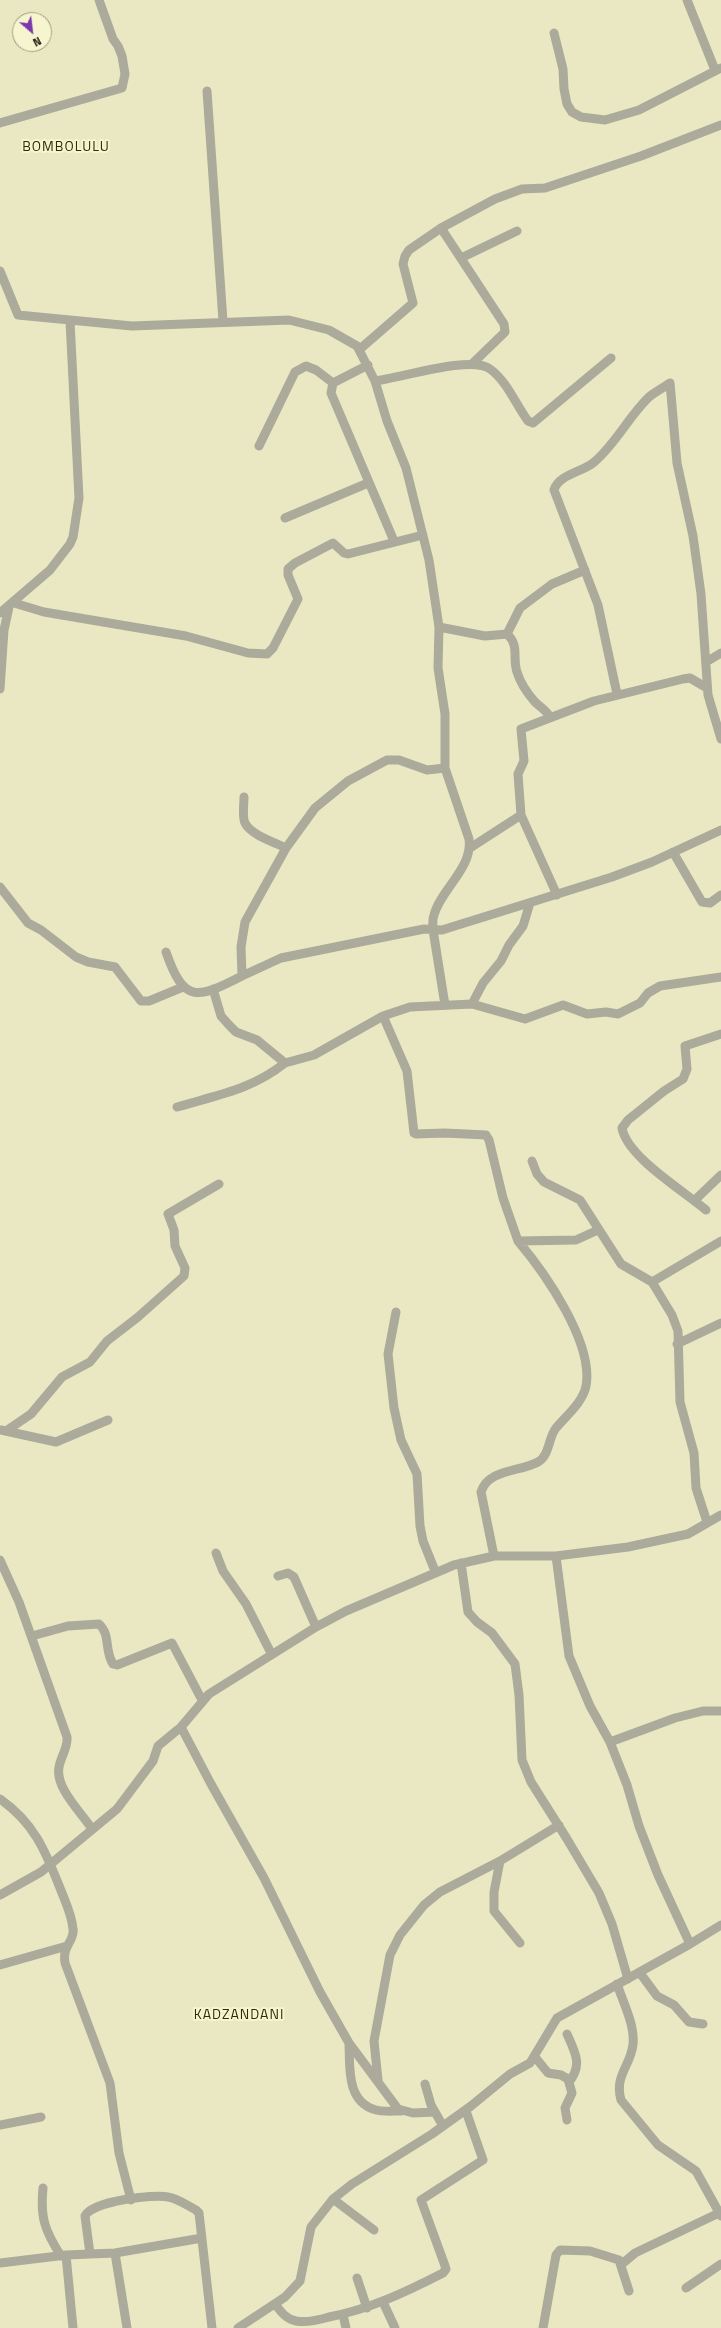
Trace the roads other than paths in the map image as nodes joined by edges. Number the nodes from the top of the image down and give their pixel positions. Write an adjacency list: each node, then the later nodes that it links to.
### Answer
1 (99, 0): 6 (street)
2 (687, 0): 4 (street)
3 (554, 33): 4 (street)
4 (718, 69)
5 (207, 91): 13 (street)
6 (0, 123)
7 (721, 125): 8 (street)
8 (441, 228): 10 (street); 14 (street)
9 (517, 231): 10 (street)
10 (460, 258): 16 (street)
11 (0, 271): 12 (street)
12 (70, 321): 13 (street); 26 (street)
13 (222, 321): 14 (street)
14 (360, 348): 17 (street)
15 (610, 358): 16 (street)
16 (473, 363): 18 (street)
17 (368, 365): 18 (street); 19 (street)
18 (375, 381): 23 (street)
19 (333, 383): 20 (street); 21 (street)
20 (259, 446)
21 (368, 483): 22 (street); 24 (street)
22 (285, 518)
23 (423, 535): 24 (street); 28 (street)
24 (394, 541): 26 (street)
25 (585, 570): 29 (street); 31 (street); 34 (street)
26 (11, 605): 27 (street); 33 (street)
27 (0, 613)
28 (439, 627): 29 (street); 38 (street)
29 (508, 634): 36 (street)
30 (721, 654): 31 (street)
31 (706, 662): 32 (street)
32 (708, 688): 34 (street); 35 (street)
33 (0, 689)
34 (617, 694): 36 (street)
35 (717, 712): 37 (street)
36 (550, 717): 40 (street)
37 (721, 739)
38 (445, 768): 42 (street); 43 (street)
39 (244, 797): 42 (street)
40 (521, 815): 43 (street); 46 (street)
41 (721, 830): 44 (street)
42 (286, 848): 51 (street)
43 (470, 848): 49 (street)
44 (673, 852): 46 (street); 47 (street)
45 (0, 887): 53 (street)
46 (557, 895): 48 (street)
47 (721, 895)
48 (530, 904): 49 (street); 55 (street)
49 (433, 930): 51 (street); 56 (street)
50 (166, 952): 53 (street)
51 (242, 976): 54 (street)
52 (721, 977): 55 (street)
53 (183, 987): 54 (street)
54 (213, 989): 59 (street)
55 (472, 1004): 56 (street)
56 (445, 1005): 57 (street)
57 (383, 1016): 59 (street); 67 (street)
58 (721, 1034): 64 (street)
59 (285, 1062): 60 (street)
60 (177, 1107)
61 (532, 1161): 66 (street)
62 (721, 1175): 64 (street)
63 (219, 1184): 74 (street)
64 (695, 1200): 65 (street)
65 (706, 1210)
66 (598, 1230): 67 (street); 69 (street)
67 (518, 1241): 78 (street)
68 (721, 1241): 69 (street)
69 (652, 1282): 72 (street)
70 (396, 1312): 82 (street)
71 (721, 1323): 72 (street)
72 (677, 1344): 76 (street)
73 (108, 1420): 74 (street)
74 (3, 1430)
75 (721, 1515): 76 (street)
76 (708, 1522): 79 (street)
77 (216, 1553): 86 (street)
78 (494, 1556): 79 (street); 81 (street)
79 (556, 1556): 90 (street)
80 (0, 1560): 85 (street)
81 (461, 1563): 82 (street); 92 (street)
82 (435, 1571): 84 (street)
83 (278, 1576): 84 (street)
84 (316, 1627): 86 (street)
85 (32, 1636): 87 (street); 93 (street)
86 (271, 1653): 87 (street)
87 (202, 1700): 89 (street)
88 (721, 1711): 90 (street)
89 (181, 1727): 93 (street); 107 (street)
90 (610, 1742): 99 (street)
91 (0, 1799): 95 (street)
92 (559, 1825): 94 (street); 103 (street)
93 (92, 1829): 95 (street)
94 (500, 1861): 98 (street); 109 (street)
95 (52, 1864): 96 (street); 100 (street)
96 (0, 1895)
97 (721, 1925): 99 (street)
98 (520, 1943)
99 (690, 1944): 102 (street)
100 (67, 1946): 101 (street); 121 (street)
101 (0, 1965)
102 (640, 1973): 103 (street); 105 (street)
103 (628, 1979): 104 (street)
104 (617, 1984): 108 (street); 122 (street)
105 (703, 2024)
106 (567, 2034): 110 (street)
107 (349, 2043): 109 (street); 113 (street)
108 (535, 2057): 110 (street); 112 (street)
109 (378, 2082): 113 (street)
110 (569, 2082): 116 (street)
111 (425, 2084): 114 (street)
112 (466, 2110): 118 (street); 134 (street)
113 (401, 2111): 114 (street)
114 (434, 2112): 118 (street)
115 (41, 2117): 117 (street)
116 (567, 2120)
117 (0, 2125)
118 (443, 2126): 120 (street)
119 (43, 2188): 127 (street)
120 (332, 2199): 123 (street); 135 (street)
121 (131, 2200): 124 (street); 126 (street)
122 (720, 2214): 129 (street)
123 (374, 2230)
124 (202, 2238): 125 (street); 141 (street)
125 (115, 2253): 126 (street); 140 (street)
126 (90, 2254): 127 (street)
127 (64, 2256): 128 (street); 139 (street)
128 (0, 2263)
129 (622, 2264): 133 (street); 144 (street)
130 (721, 2264): 132 (street)
131 (357, 2278): 136 (street)
132 (686, 2288)
133 (629, 2291)
134 (383, 2302): 136 (street); 143 (street)
135 (275, 2304): 137 (street); 138 (street)
136 (367, 2308): 137 (street)
137 (343, 2315): 142 (street)
138 (242, 2327)
139 (74, 2328)
140 (127, 2328)
141 (212, 2328)
142 (346, 2328)
143 (395, 2328)
144 (543, 2328)

